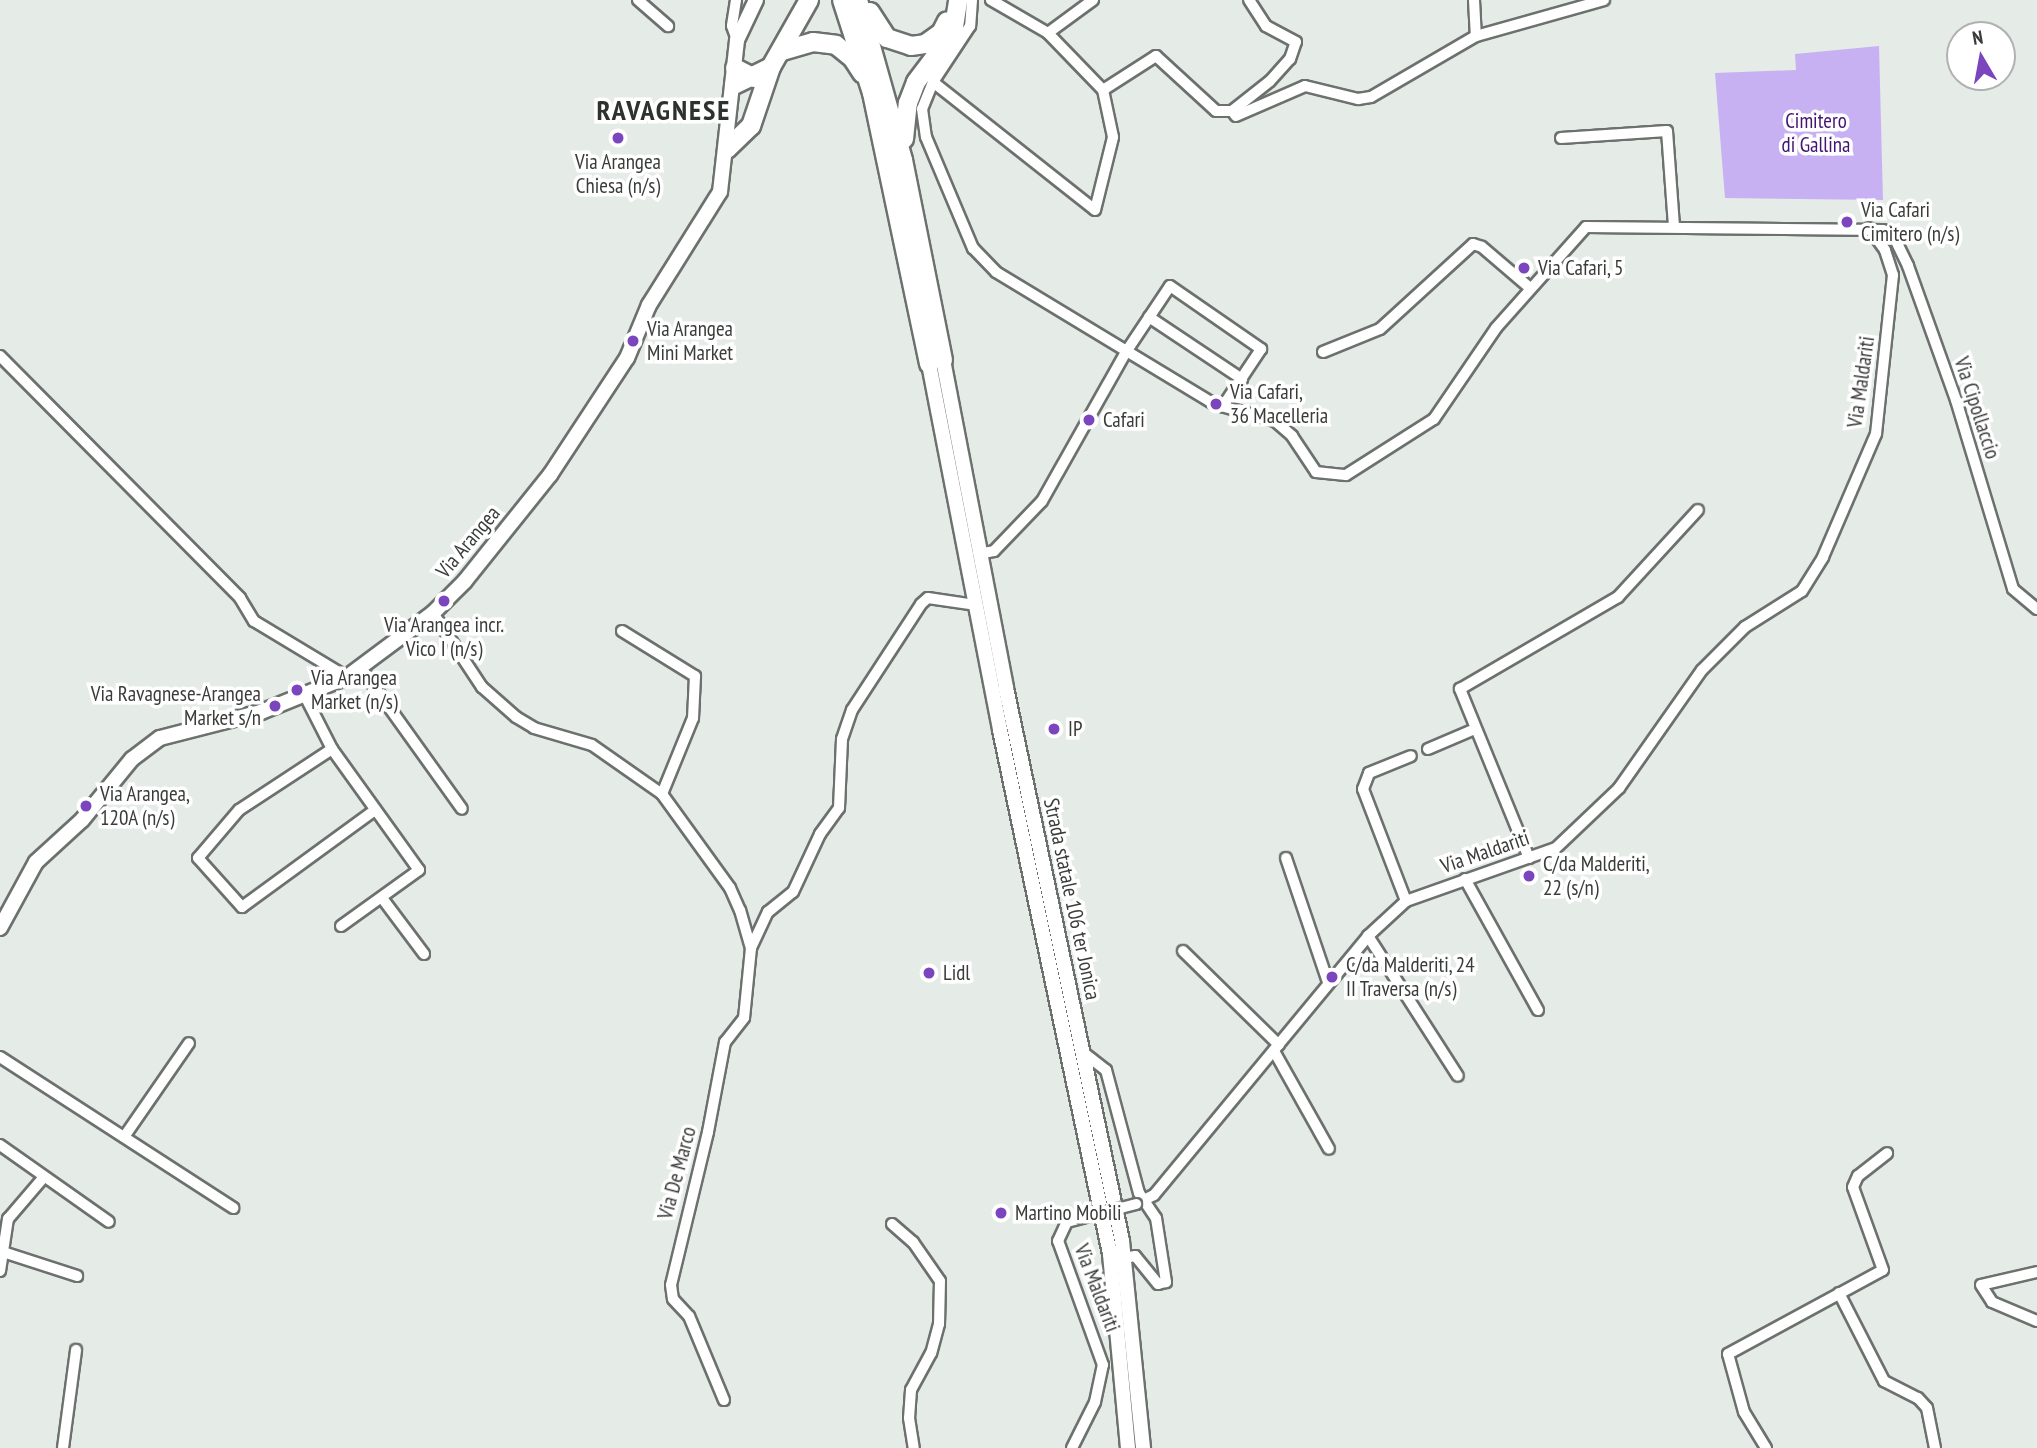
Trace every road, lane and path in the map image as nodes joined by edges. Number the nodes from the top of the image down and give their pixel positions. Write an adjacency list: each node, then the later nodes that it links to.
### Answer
1 (638, 0): 15 (street)
2 (736, 0): 18 (street)
3 (756, 0): 18 (main road, Via Arangea)
4 (809, 0): 19 (highway)
5 (842, 0): 24 (highway)
6 (861, 0): 7 (highway); 28 (highway)
7 (950, 0)
8 (958, 0): 28 (highway)
9 (972, 0): 20 (street)
10 (991, 0): 16 (street)
11 (1093, 0): 16 (street)
12 (1250, 0): 25 (street)
13 (1474, 0): 17 (street)
14 (1604, 0): 17 (street)
15 (668, 26)
16 (1048, 33): 23 (street)
17 (1476, 36): 25 (street)
18 (737, 40): 21 (main road, Via Arangea)
19 (782, 51): 22 (highway); 24 (highway)
20 (933, 82): 23 (street); 33 (street)
21 (734, 83): 22 (highway); 22 (highway); 27 (main road, Via Arangea)
22 (758, 85): 27 (highway)
23 (1103, 90): 25 (street)
24 (872, 93): 36 (highway)
25 (1232, 111)
26 (1561, 138): 29 (street)
27 (727, 149): 43 (main road, Via Arangea)
28 (903, 160): 36 (highway)
29 (1674, 226): 30 (street); 31 (street)
30 (1868, 228): 42 (street, Via Cipollaccio); 56 (street, Via Maldariti)
31 (1530, 288): 34 (street); 38 (street)
32 (1149, 317): 33 (street); 37 (street); 37 (street)
33 (1126, 352): 38 (street); 40 (street)
34 (1323, 352)
35 (0, 356): 46 (street)
36 (936, 362): 40 (main road, Strada statale 106 ter Jonica); 41 (main road, Strada statale 106 ter Jonica)
37 (1242, 379): 38 (street)
38 (1223, 406)
39 (1698, 510): 48 (street)
40 (983, 553): 70 (main road, Strada statale 106 ter Jonica)
41 (976, 605): 63 (street); 94 (main road, Strada statale 106 ter Jonica)
42 (2037, 610)
43 (433, 613): 45 (main road, Via Arangea); 52 (street)
44 (622, 631): 52 (street)
45 (361, 668): 46 (main road, Via Arangea); 53 (street)
46 (347, 677): 47 (main road, Via Arangea)
47 (304, 696): 49 (street); 61 (main road, Via Arangea)
48 (1475, 729): 50 (street); 56 (street)
49 (332, 749): 54 (street); 54 (street)
50 (1428, 749)
51 (1411, 756): 59 (street)
52 (662, 794): 63 (street)
53 (462, 809)
54 (375, 810): 58 (street)
55 (1286, 858): 66 (street)
56 (1530, 858): 57 (street, Via Maldariti)
57 (1465, 879): 59 (street, Via Maldariti); 67 (street)
58 (382, 898): 60 (street); 65 (street)
59 (1406, 901): 62 (street, Via Maldariti)
60 (341, 926)
61 (0, 928)
62 (1368, 936): 66 (street, Via Maldariti); 72 (street)
63 (751, 948): 90 (street, Via De Marco)
64 (1183, 951): 69 (street)
65 (424, 954)
66 (1328, 982): 69 (street, Via Maldariti)
67 (1538, 1010)
68 (188, 1042): 73 (street)
69 (1276, 1048): 75 (street); 78 (street, Via Maldariti)
70 (1084, 1054): 78 (street); 83 (main road, Strada statale 106 ter Jonica)
71 (0, 1057): 73 (street)
72 (1458, 1076)
73 (124, 1138): 79 (street)
74 (0, 1145): 77 (street)
75 (1329, 1149)
76 (1887, 1153): 87 (street)
77 (43, 1178): 80 (street); 82 (street)
78 (1141, 1203): 83 (street); 93 (street, Via Maldariti, bridge)
79 (233, 1208)
80 (109, 1222)
81 (892, 1224): 92 (street)
82 (3, 1252): 84 (street); 86 (street)
83 (1125, 1258): 95 (main road, Strada statale 106 ter Jonica)
84 (0, 1267)
85 (2037, 1272): 88 (street)
86 (77, 1276)
87 (1839, 1293): 96 (street); 97 (street)
88 (2037, 1321)
89 (76, 1350): 91 (street)
90 (724, 1400)
91 (63, 1448)
92 (914, 1448)
93 (1072, 1448)
94 (1128, 1448)
95 (1143, 1448)
96 (1766, 1448)
97 (1935, 1448)

